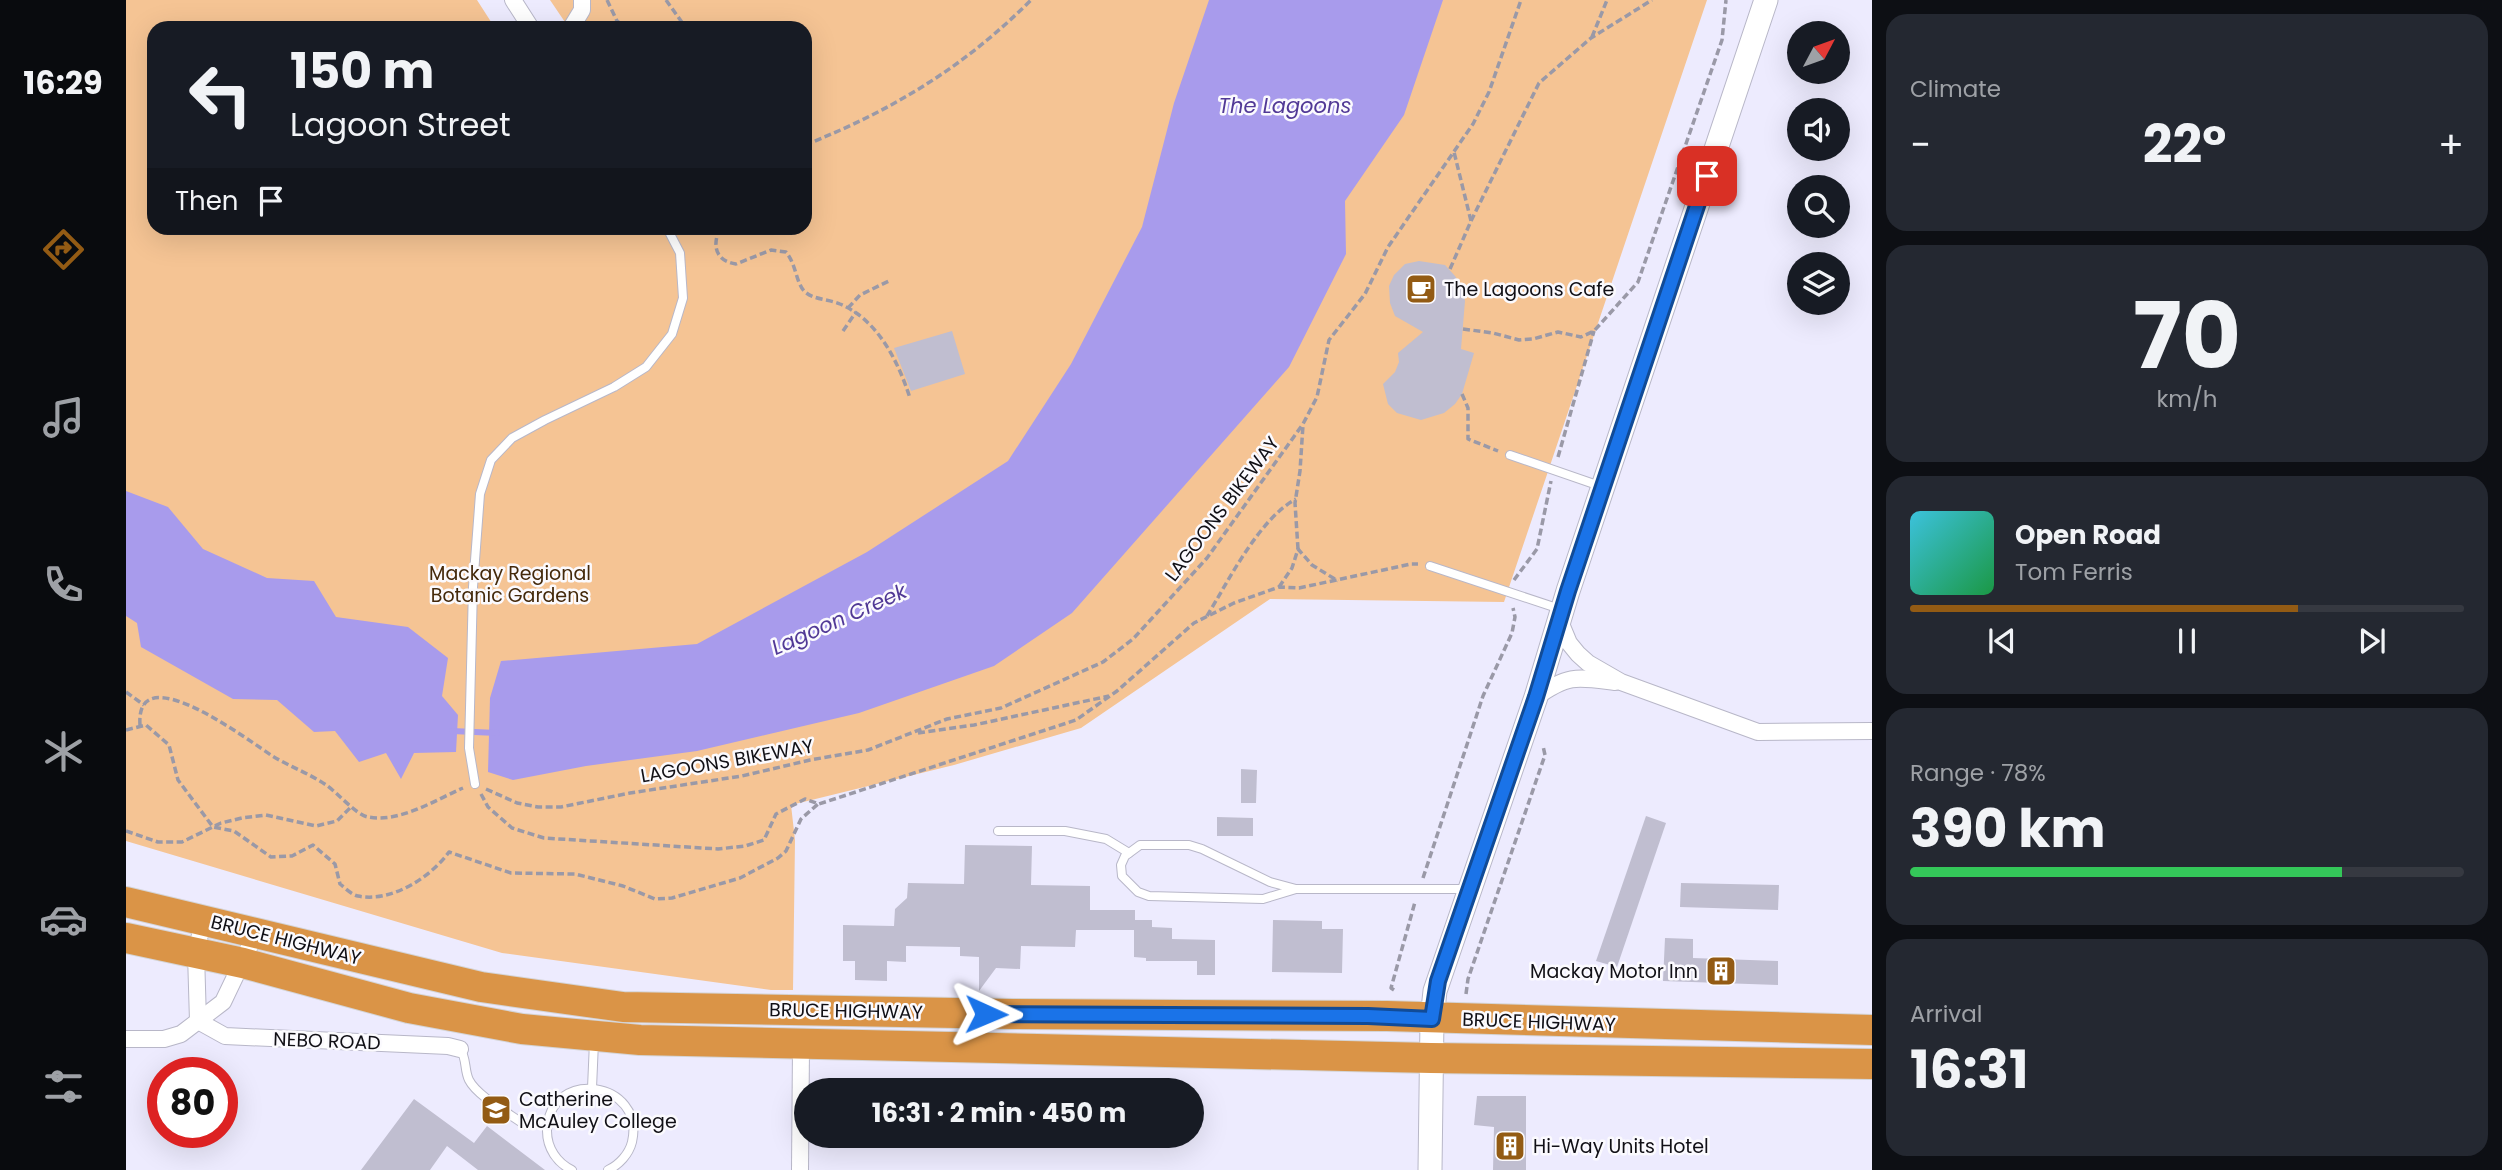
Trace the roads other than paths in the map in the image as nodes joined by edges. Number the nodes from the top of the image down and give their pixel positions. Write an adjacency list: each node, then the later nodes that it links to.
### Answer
1 (513, 0): 4 (street)
2 (582, 0): 5 (street)
3 (1766, 0): 8 (main road)
4 (526, 21)
5 (575, 21)
6 (671, 235): 14 (lane)
7 (1510, 455): 8 (lane)
8 (1604, 488): 10 (main road)
9 (1430, 566): 10 (lane)
10 (1561, 614): 11 (street); 12 (main road)
11 (1621, 682): 12 (street); 13 (street)
12 (1536, 697): 18 (main road)
13 (1872, 731)
14 (475, 784)
15 (998, 831): 16 (lane)
16 (1129, 853): 17 (lane); 17 (lane)
17 (1296, 889): 18 (lane)
18 (1470, 889): 25 (main road)
19 (126, 902): 20 (highway, BRUCE HIGHWAY)
20 (203, 920): 21 (highway, BRUCE HIGHWAY); 23 (street)
21 (256, 933): 24 (street); 25 (highway, BRUCE HIGHWAY)
22 (126, 938): 23 (highway, BRUCE HIGHWAY)
23 (196, 954): 24 (highway, BRUCE HIGHWAY); 26 (street)
24 (243, 963): 26 (street); 28 (highway, BRUCE HIGHWAY)
25 (1432, 1019): 27 (highway, BRUCE HIGHWAY); 32 (main road)
26 (198, 1021): 29 (street); 31 (street, NEBO ROAD)
27 (1872, 1030)
28 (595, 1036): 30 (highway, BRUCE HIGHWAY); 34 (lane)
29 (126, 1038)
30 (801, 1046): 32 (highway, BRUCE HIGHWAY); 38 (street)
31 (460, 1049): 35 (lane)
32 (1431, 1058): 33 (highway, BRUCE HIGHWAY); 39 (main road)
33 (1872, 1064)
34 (592, 1088): 35 (lane); 37 (lane)
35 (548, 1122): 36 (lane)
36 (572, 1170)
37 (608, 1170)
38 (800, 1170)
39 (1430, 1170)

